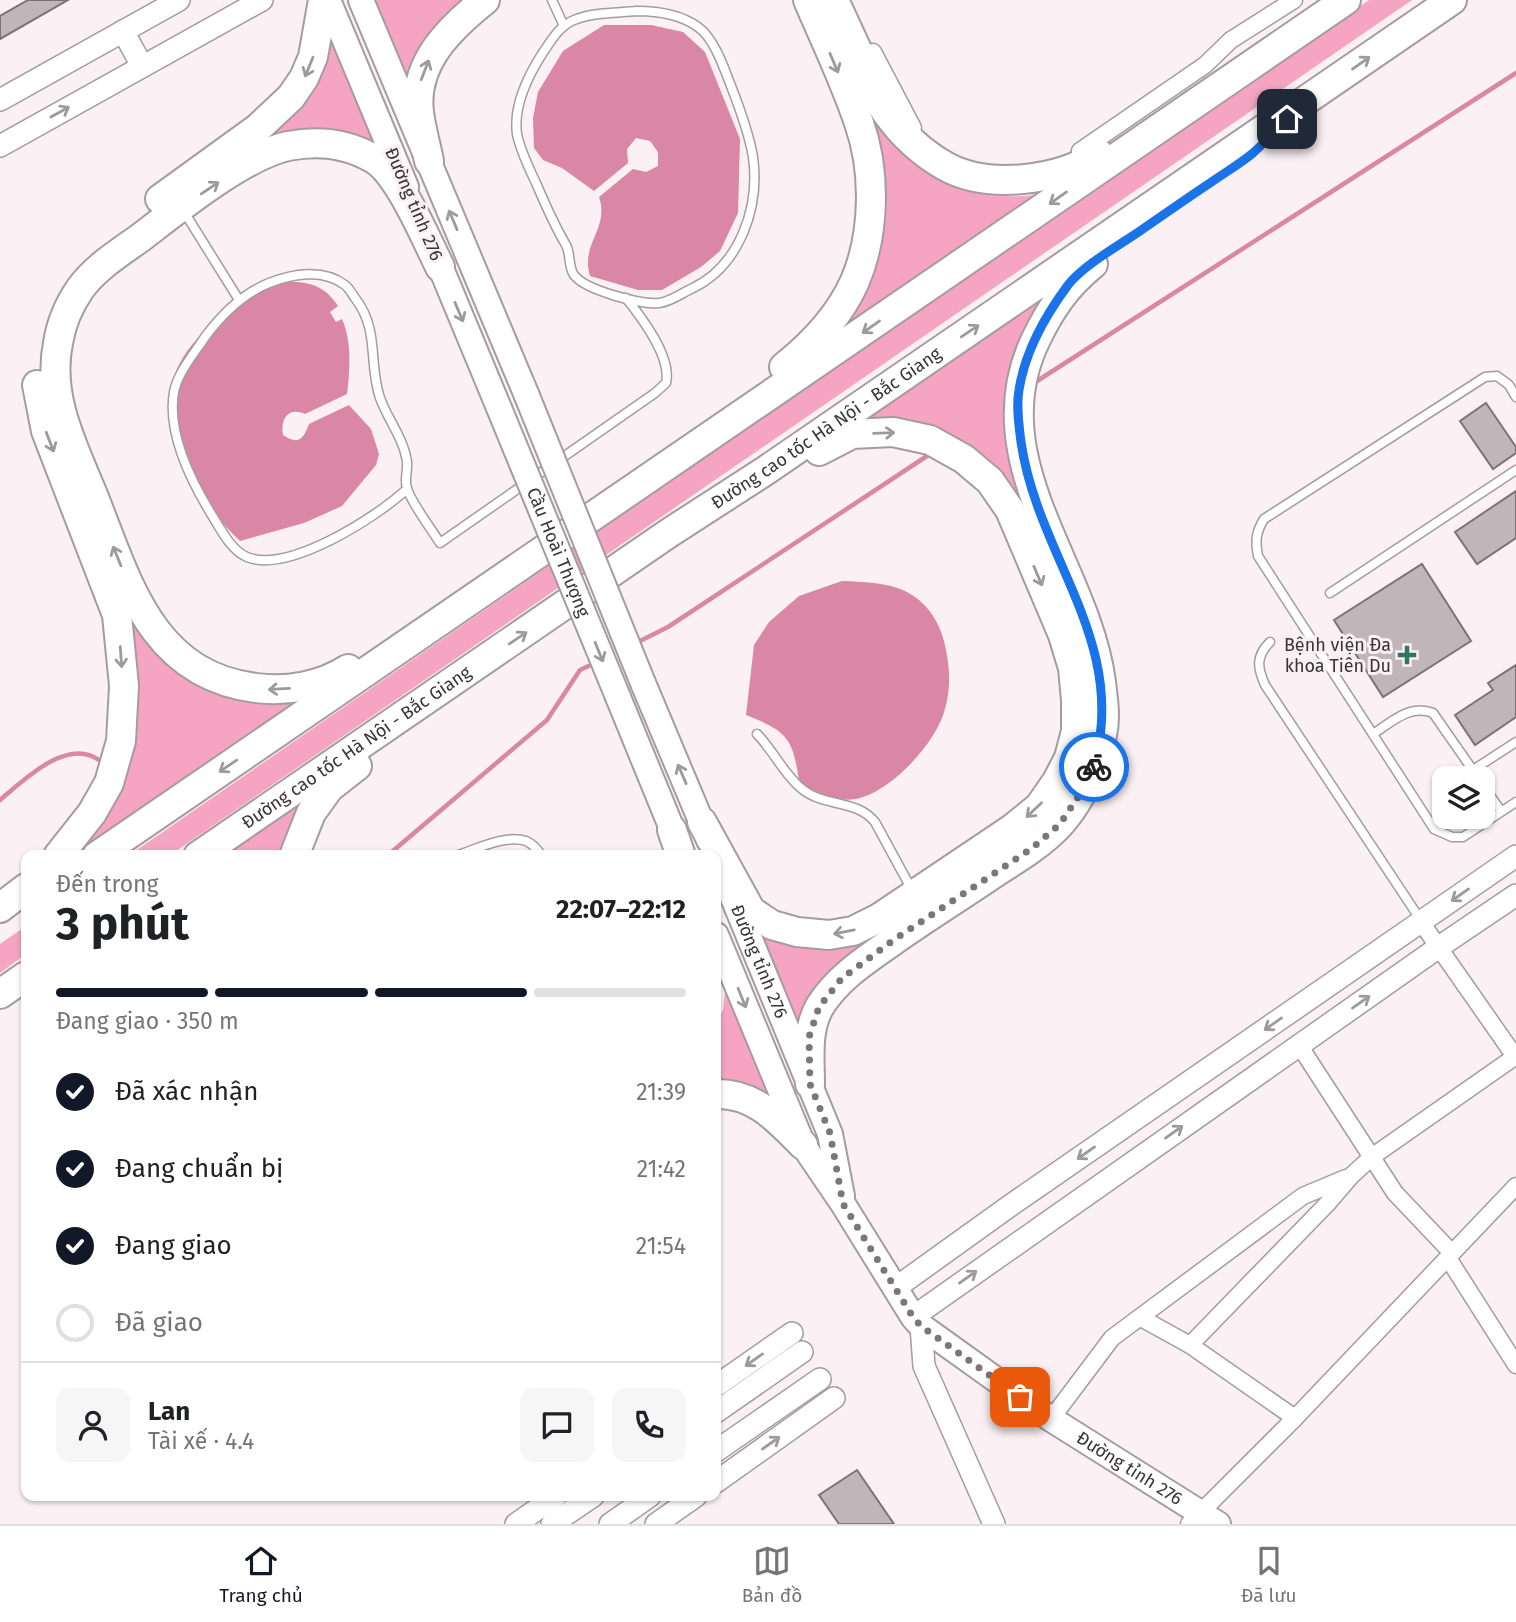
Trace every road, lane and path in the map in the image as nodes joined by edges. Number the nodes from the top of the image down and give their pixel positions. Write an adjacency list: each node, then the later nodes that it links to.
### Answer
1 (262, 0): 17 (street)
2 (323, 0): 49 (highway, one-way to 49)
3 (328, 0): 24 (main road, Đường tỉnh 276)
4 (361, 0): 22 (main road, Đường tỉnh 276)
5 (485, 0): 22 (highway, one-way to 5)
6 (552, 0): 15 (lane)
7 (807, 0): 32 (highway, one-way to 32)
8 (834, 0): 20 (highway)
9 (846, 0): 10 (street)
10 (1294, 0)
11 (1322, 0): 20 (highway)
12 (1346, 0): 20 (highway)
13 (1451, 0): 19 (highway, Đường cao tốc Hà Nội - Bắc Giang, one-way to 13)
14 (169, 2): 16 (street)
15 (564, 26): 25 (lane); 25 (lane)
16 (123, 31): 17 (street); 18 (street)
17 (142, 66): 21 (street, one-way to 17)
18 (0, 100)
19 (1305, 102): 33 (highway, Đường cao tốc Hà Nội - Bắc Giang, one-way to 19); 75 (highway)
20 (1195, 104): 32 (highway, one-way to 32)
21 (0, 146)
22 (429, 161): 27 (main road, Đường tỉnh 276, one-way to 22)
23 (181, 207): 24 (highway, one-way to 24); 26 (lane); 34 (highway, one-way to 23)
24 (440, 267): 29 (main road, Đường tỉnh 276, one-way to 29)
25 (626, 298): 31 (lane)
26 (239, 300): 31 (lane); 31 (lane)
27 (527, 396): 38 (main road, Cầu Hoài Thượng, bridge)
28 (1516, 397): 40 (lane)
29 (499, 408): 48 (main road, Cầu Hoài Thượng, one-way to 48, bridge)
30 (1516, 470): 35 (lane)
31 (407, 489)
32 (629, 493): 34 (highway)
33 (669, 533): 37 (highway, Đường cao tốc Hà Nội - Bắc Giang, one-way to 33); 61 (highway, one-way to 61)
34 (492, 584): 50 (highway, one-way to 50)
35 (1330, 593)
36 (1270, 642): 65 (lane)
37 (491, 656): 51 (highway, Đường cao tốc Hà Nội - Bắc Giang); 52 (highway)
38 (643, 683): 47 (main road, Đường tỉnh 276, one-way to 38)
39 (757, 734): 61 (lane)
40 (1373, 734): 42 (lane); 46 (lane)
41 (1516, 742): 43 (lane)
42 (1470, 766)
43 (1479, 766)
44 (1495, 802): 46 (lane)
45 (1516, 802): 46 (lane)
46 (1501, 811)
47 (702, 822): 55 (main road, Đường tỉnh 276); 56 (highway, one-way to 47)
48 (679, 847)
49 (63, 850)
50 (106, 850)
51 (207, 850)
52 (296, 850)
53 (475, 850): 54 (lane)
54 (536, 850)
55 (714, 850)
56 (717, 850)
57 (1516, 856): 65 (street, one-way to 65)
58 (721, 857): 61 (highway, one-way to 58)
59 (721, 868): 75 (main road, Đường tỉnh 276)
60 (21, 892): 63 (highway)
61 (914, 895)
62 (1516, 895): 68 (street)
63 (0, 908)
64 (21, 908): 66 (highway)
65 (1422, 922): 68 (street); 83 (street, one-way to 83)
66 (0, 923)
67 (721, 947): 77 (main road, Đường tỉnh 276, one-way to 77)
68 (1439, 947): 73 (street, one-way to 68); 74 (street)
69 (21, 979): 70 (highway)
70 (0, 994)
71 (21, 997): 72 (highway)
72 (0, 1012)
73 (1299, 1045): 78 (street); 85 (street, one-way to 73)
74 (1516, 1057): 78 (street)
75 (810, 1084): 81 (main road, Đường tỉnh 276)
76 (721, 1095): 77 (highway)
77 (803, 1145): 81 (main road, Đường tỉnh 276)
78 (1373, 1156): 79 (street); 82 (street)
79 (1351, 1176): 84 (street); 86 (street)
80 (1516, 1186): 82 (street)
81 (843, 1204): 83 (main road, Đường tỉnh 276)
82 (1450, 1256): 87 (street); 92 (street)
83 (894, 1289): 85 (main road, Đường tỉnh 276)
84 (1141, 1318): 86 (street); 93 (street)
85 (917, 1321): 93 (main road, Đường tỉnh 276); 105 (street)
86 (1190, 1345): 92 (street)
87 (1516, 1365)
88 (820, 1379): 94 (street)
89 (721, 1384): 91 (street, one-way to 89)
90 (834, 1398): 95 (street, one-way to 90)
91 (721, 1408)
92 (1295, 1418): 101 (street)
93 (1051, 1419): 101 (main road, Đường tỉnh 276)
94 (721, 1448)
95 (721, 1478)
96 (549, 1501): 102 (street)
97 (586, 1501): 103 (street)
98 (643, 1501): 104 (street)
99 (685, 1501): 100 (street)
100 (664, 1511)
101 (1202, 1521)
102 (516, 1524)
103 (552, 1524)
104 (610, 1524)
105 (994, 1524)

